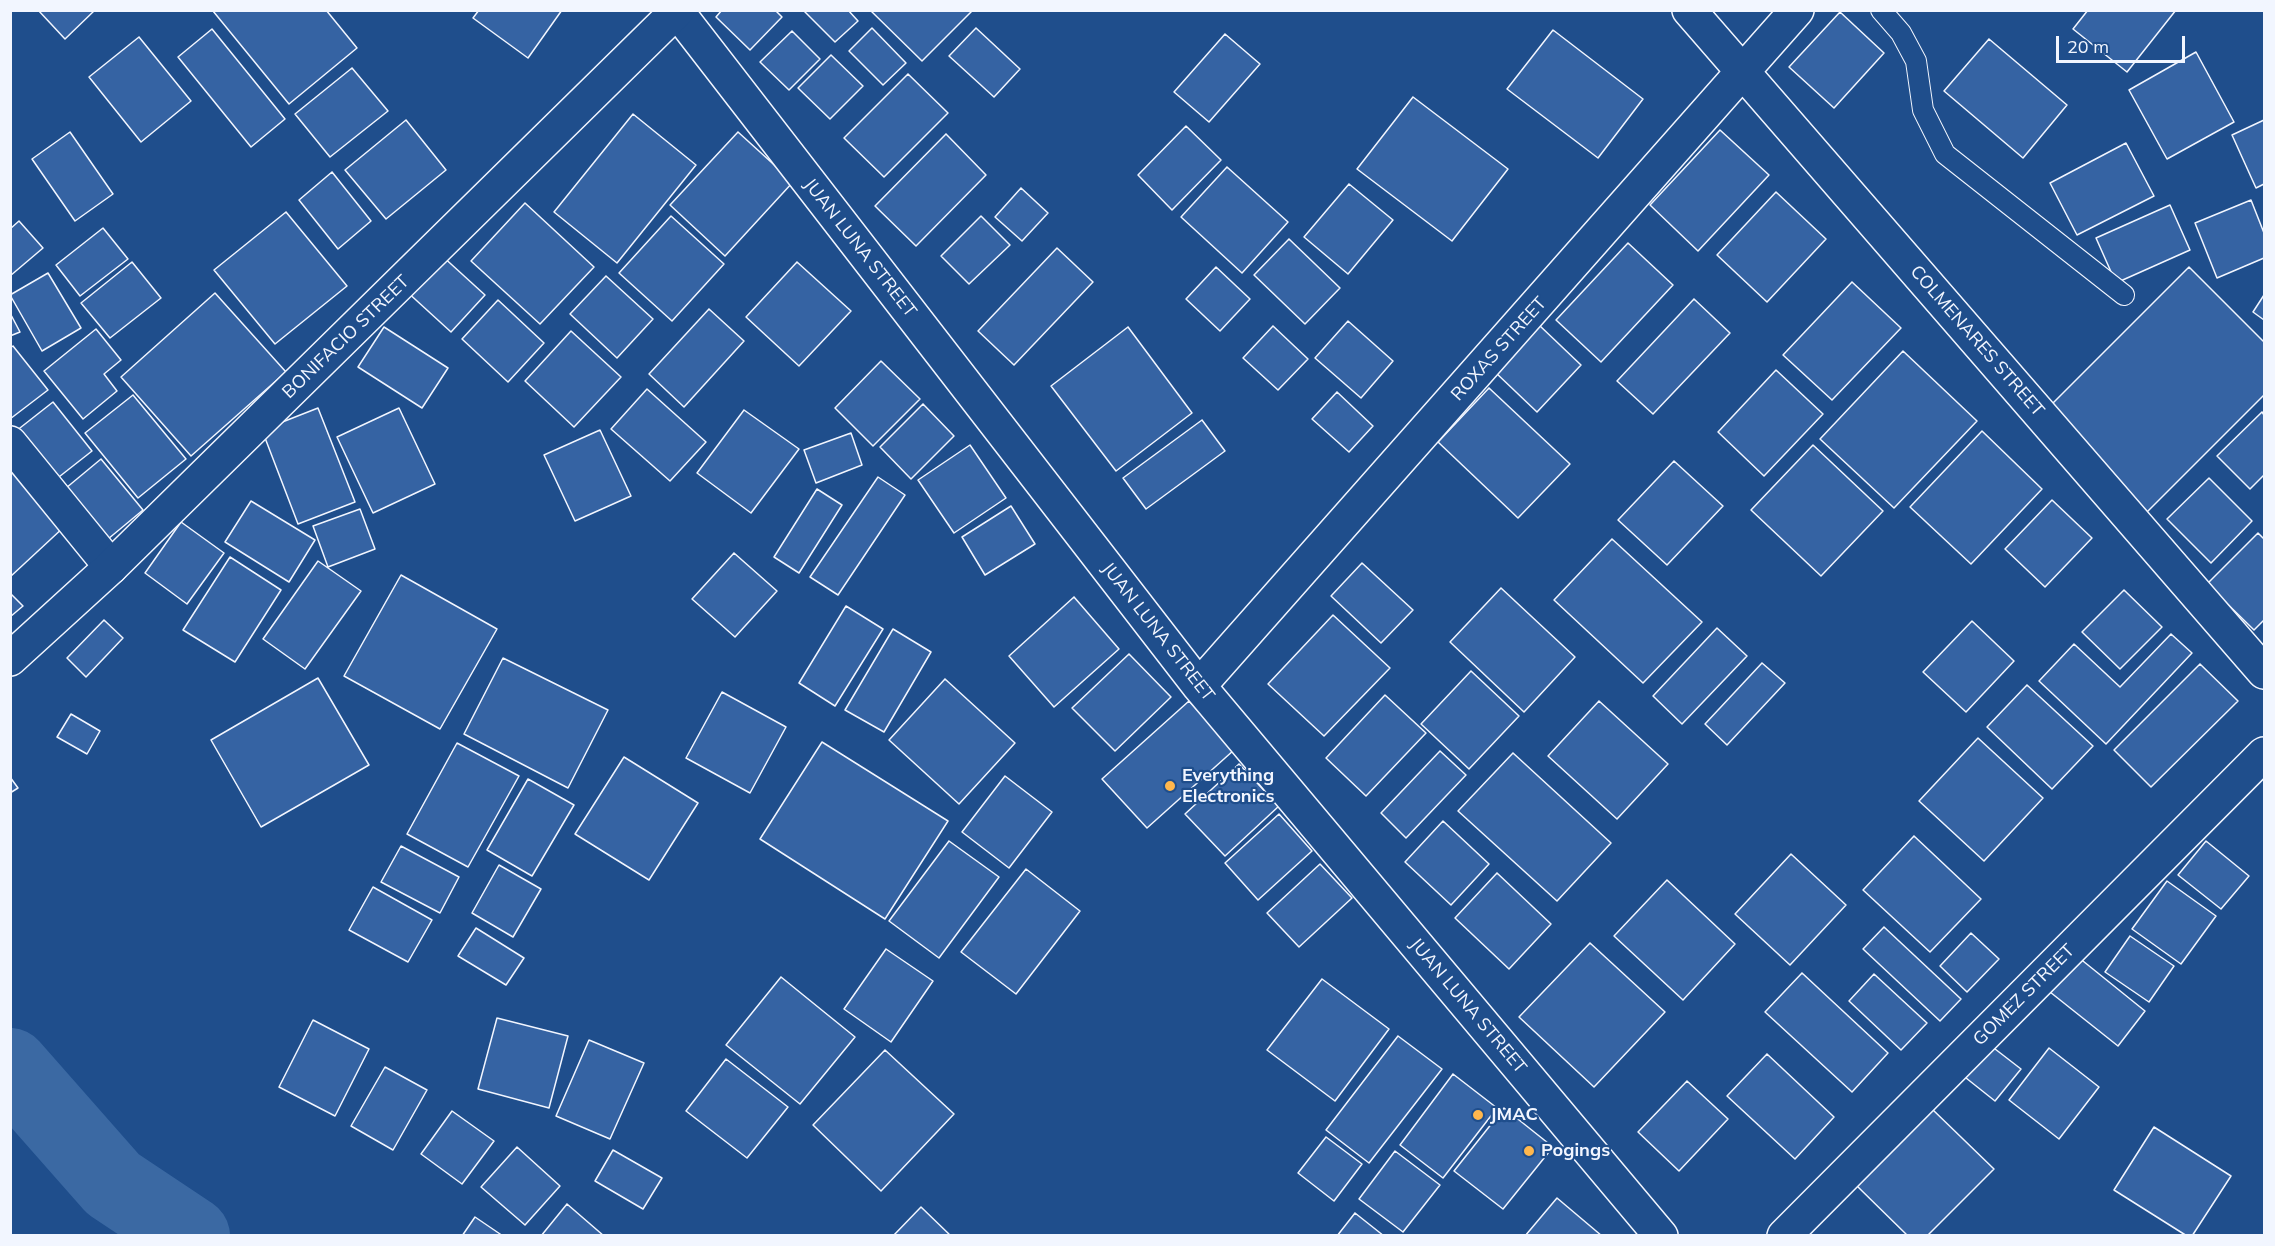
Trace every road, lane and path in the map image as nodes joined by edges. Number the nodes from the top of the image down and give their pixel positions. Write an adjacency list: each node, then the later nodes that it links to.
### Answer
1 (1689, 10): 5 (street, COLMENARES STREET)
2 (1797, 10): 5 (street, ROXAS STREET)
3 (1881, 10): 6 (lane)
4 (677, 11): 8 (street, BONIFACIO STREET); 11 (street, JUAN LUNA STREET)
5 (1743, 73): 10 (street, COLMENARES STREET); 11 (street, ROXAS STREET)
6 (2124, 295)
7 (10, 443): 8 (street)
8 (111, 567): 9 (street, BONIFACIO STREET)
9 (10, 659)
10 (2265, 672)
11 (1199, 686): 13 (street, JUAN LUNA STREET)
12 (2265, 754): 14 (street, GOMEZ STREET)
13 (1661, 1236)
14 (1784, 1236)

